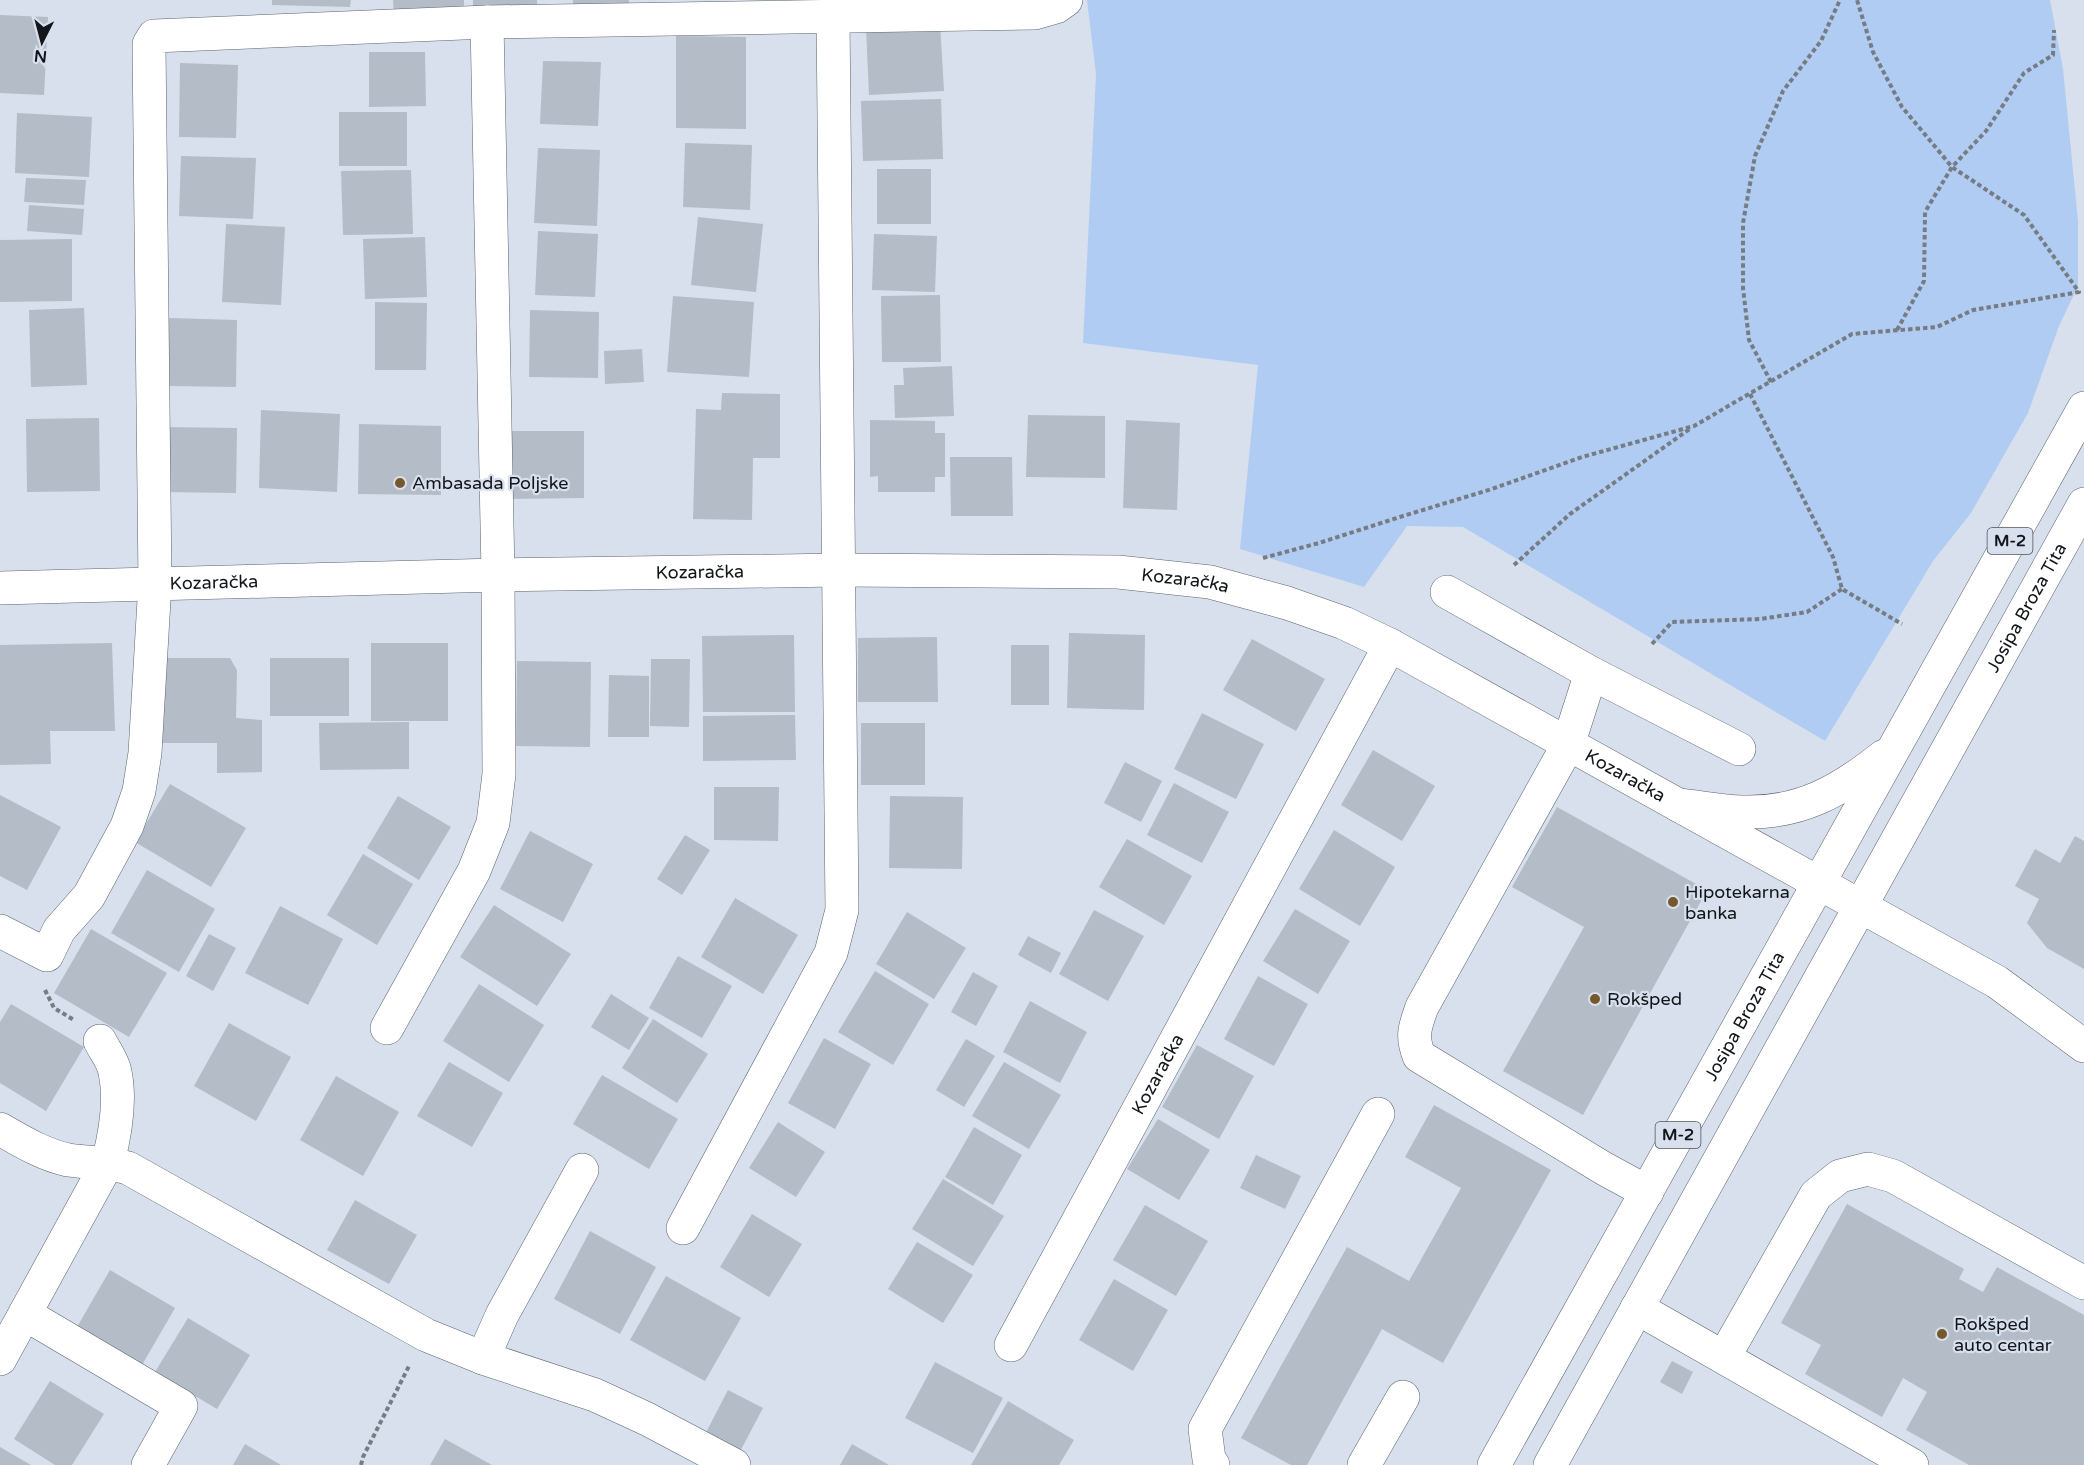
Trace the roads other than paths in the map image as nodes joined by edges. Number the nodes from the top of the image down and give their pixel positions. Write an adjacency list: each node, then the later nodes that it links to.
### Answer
1 (1066, 0): 2 (street)
2 (833, 17): 3 (street); 7 (street)
3 (487, 22): 8 (street); 9 (street)
4 (2084, 408): 15 (street, Josipa Broza Tita / M-2)
5 (2084, 504): 6 (street, Josipa Broza Tita / M-2)
6 (2072, 537): 19 (street, Josipa Broza Tita / M-2)
7 (840, 570): 8 (street, Kozaračka); 12 (street, Kozaračka); 29 (street)
8 (498, 575): 9 (street, Kozaračka); 21 (street)
9 (155, 583): 10 (street, Kozaračka); 20 (street)
10 (0, 588)
11 (1447, 592): 13 (street)
12 (1390, 645): 14 (street, Kozaračka); 33 (street, Kozaračka)
13 (1592, 673): 14 (street); 16 (street)
14 (1569, 745): 17 (street, Kozaračka); 28 (street)
15 (1895, 747): 17 (street); 18 (street, Josipa Broza Tita / M-2)
16 (1739, 748)
17 (1678, 805): 18 (street, Kozaračka)
18 (1819, 884): 19 (street, Kozaračka); 28 (street, Josipa Broza Tita / M-2)
19 (1860, 906): 23 (street, Kozaračka); 31 (street, Josipa Broza Tita / M-2)
20 (0, 931)
21 (387, 1028)
22 (100, 1041): 26 (street)
23 (2084, 1046)
24 (1378, 1114): 40 (street)
25 (0, 1129): 26 (street)
26 (108, 1162): 32 (street); 35 (street)
27 (582, 1170): 35 (street)
28 (1647, 1192): 42 (street, Josipa Broza Tita / M-2)
29 (683, 1228)
30 (2084, 1283): 34 (street)
31 (1637, 1308): 34 (street); 43 (street, Josipa Broza Tita / M-2)
32 (25, 1314): 36 (street); 38 (street)
33 (1011, 1346)
34 (1724, 1357): 44 (street)
35 (483, 1358): 39 (street)
36 (0, 1359)
37 (1403, 1397): 41 (street)
38 (148, 1465)
39 (734, 1465)
40 (1213, 1465)
41 (1364, 1465)
42 (1494, 1465)
43 (1550, 1465)
44 (1912, 1465)

